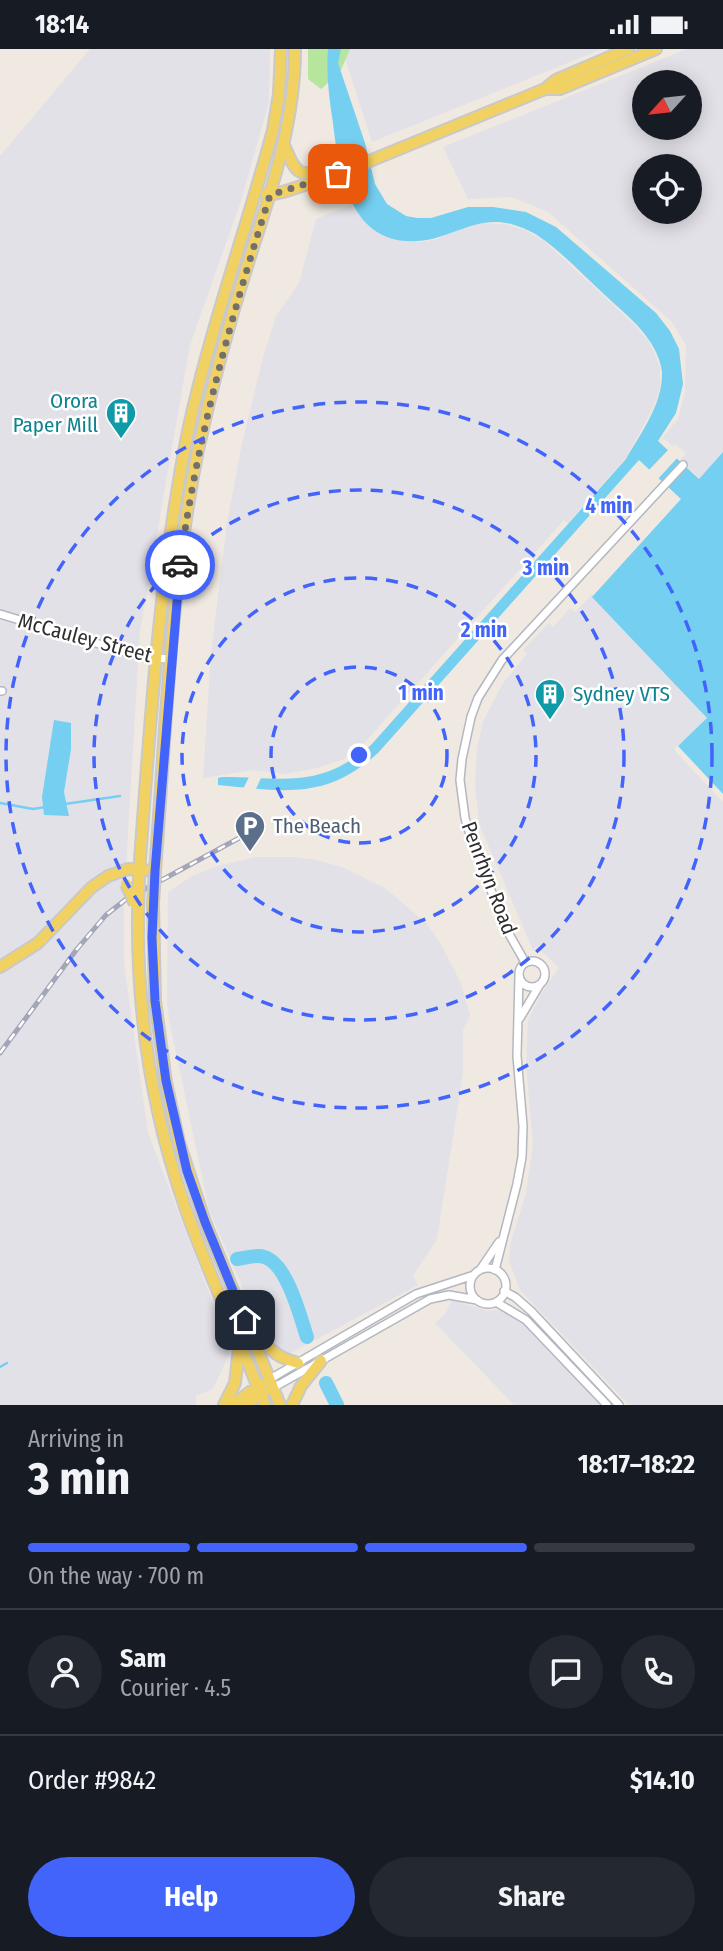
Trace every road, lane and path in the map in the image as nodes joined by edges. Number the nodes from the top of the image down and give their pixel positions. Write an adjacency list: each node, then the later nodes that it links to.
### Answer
1 (281, 49): 8 (main road)
2 (295, 49): 6 (main road)
3 (628, 49): 5 (main road)
4 (655, 49): 5 (main road)
5 (545, 89): 7 (main road)
6 (284, 145): 7 (main road); 9 (main road)
7 (338, 170): 9 (main road)
8 (256, 191): 9 (main road); 12 (main road)
9 (270, 195): 13 (main road)
10 (683, 465): 17 (street, Penrhyn Road)
11 (0, 614): 12 (street, McCauley Street)
12 (156, 658): 13 (street, McCauley Street); 14 (main road)
13 (171, 660): 14 (main road)
14 (147, 870): 15 (main road); 16 (main road, bridge); 25 (main road, bridge)
15 (81, 900): 16 (main road, bridge); 18 (main road)
16 (138, 914): 29 (main road)
17 (525, 962): 19 (street); 20 (street, Penrhyn Road)
18 (0, 967)
19 (519, 976): 20 (street); 21 (street)
20 (539, 985): 21 (street)
21 (518, 1021): 22 (street)
22 (503, 1235): 23 (street); 24 (street)
23 (495, 1270): 24 (street); 26 (street)
24 (476, 1273): 27 (street); 31 (street)
25 (228, 1278): 31 (main road); 32 (main road)
26 (505, 1291): 28 (street); 40 (street)
27 (477, 1300): 28 (street); 30 (street)
28 (496, 1302): 39 (street)
29 (239, 1345): 33 (main road); 34 (main road)
30 (321, 1361): 32 (street); 38 (main road)
31 (298, 1363): 32 (street)
32 (271, 1384): 33 (main road); 37 (main road)
33 (261, 1395): 35 (main road); 36 (main road)
34 (224, 1405)
35 (232, 1405)
36 (244, 1405)
37 (280, 1405)
38 (292, 1405)
39 (607, 1405)
40 (619, 1405)

